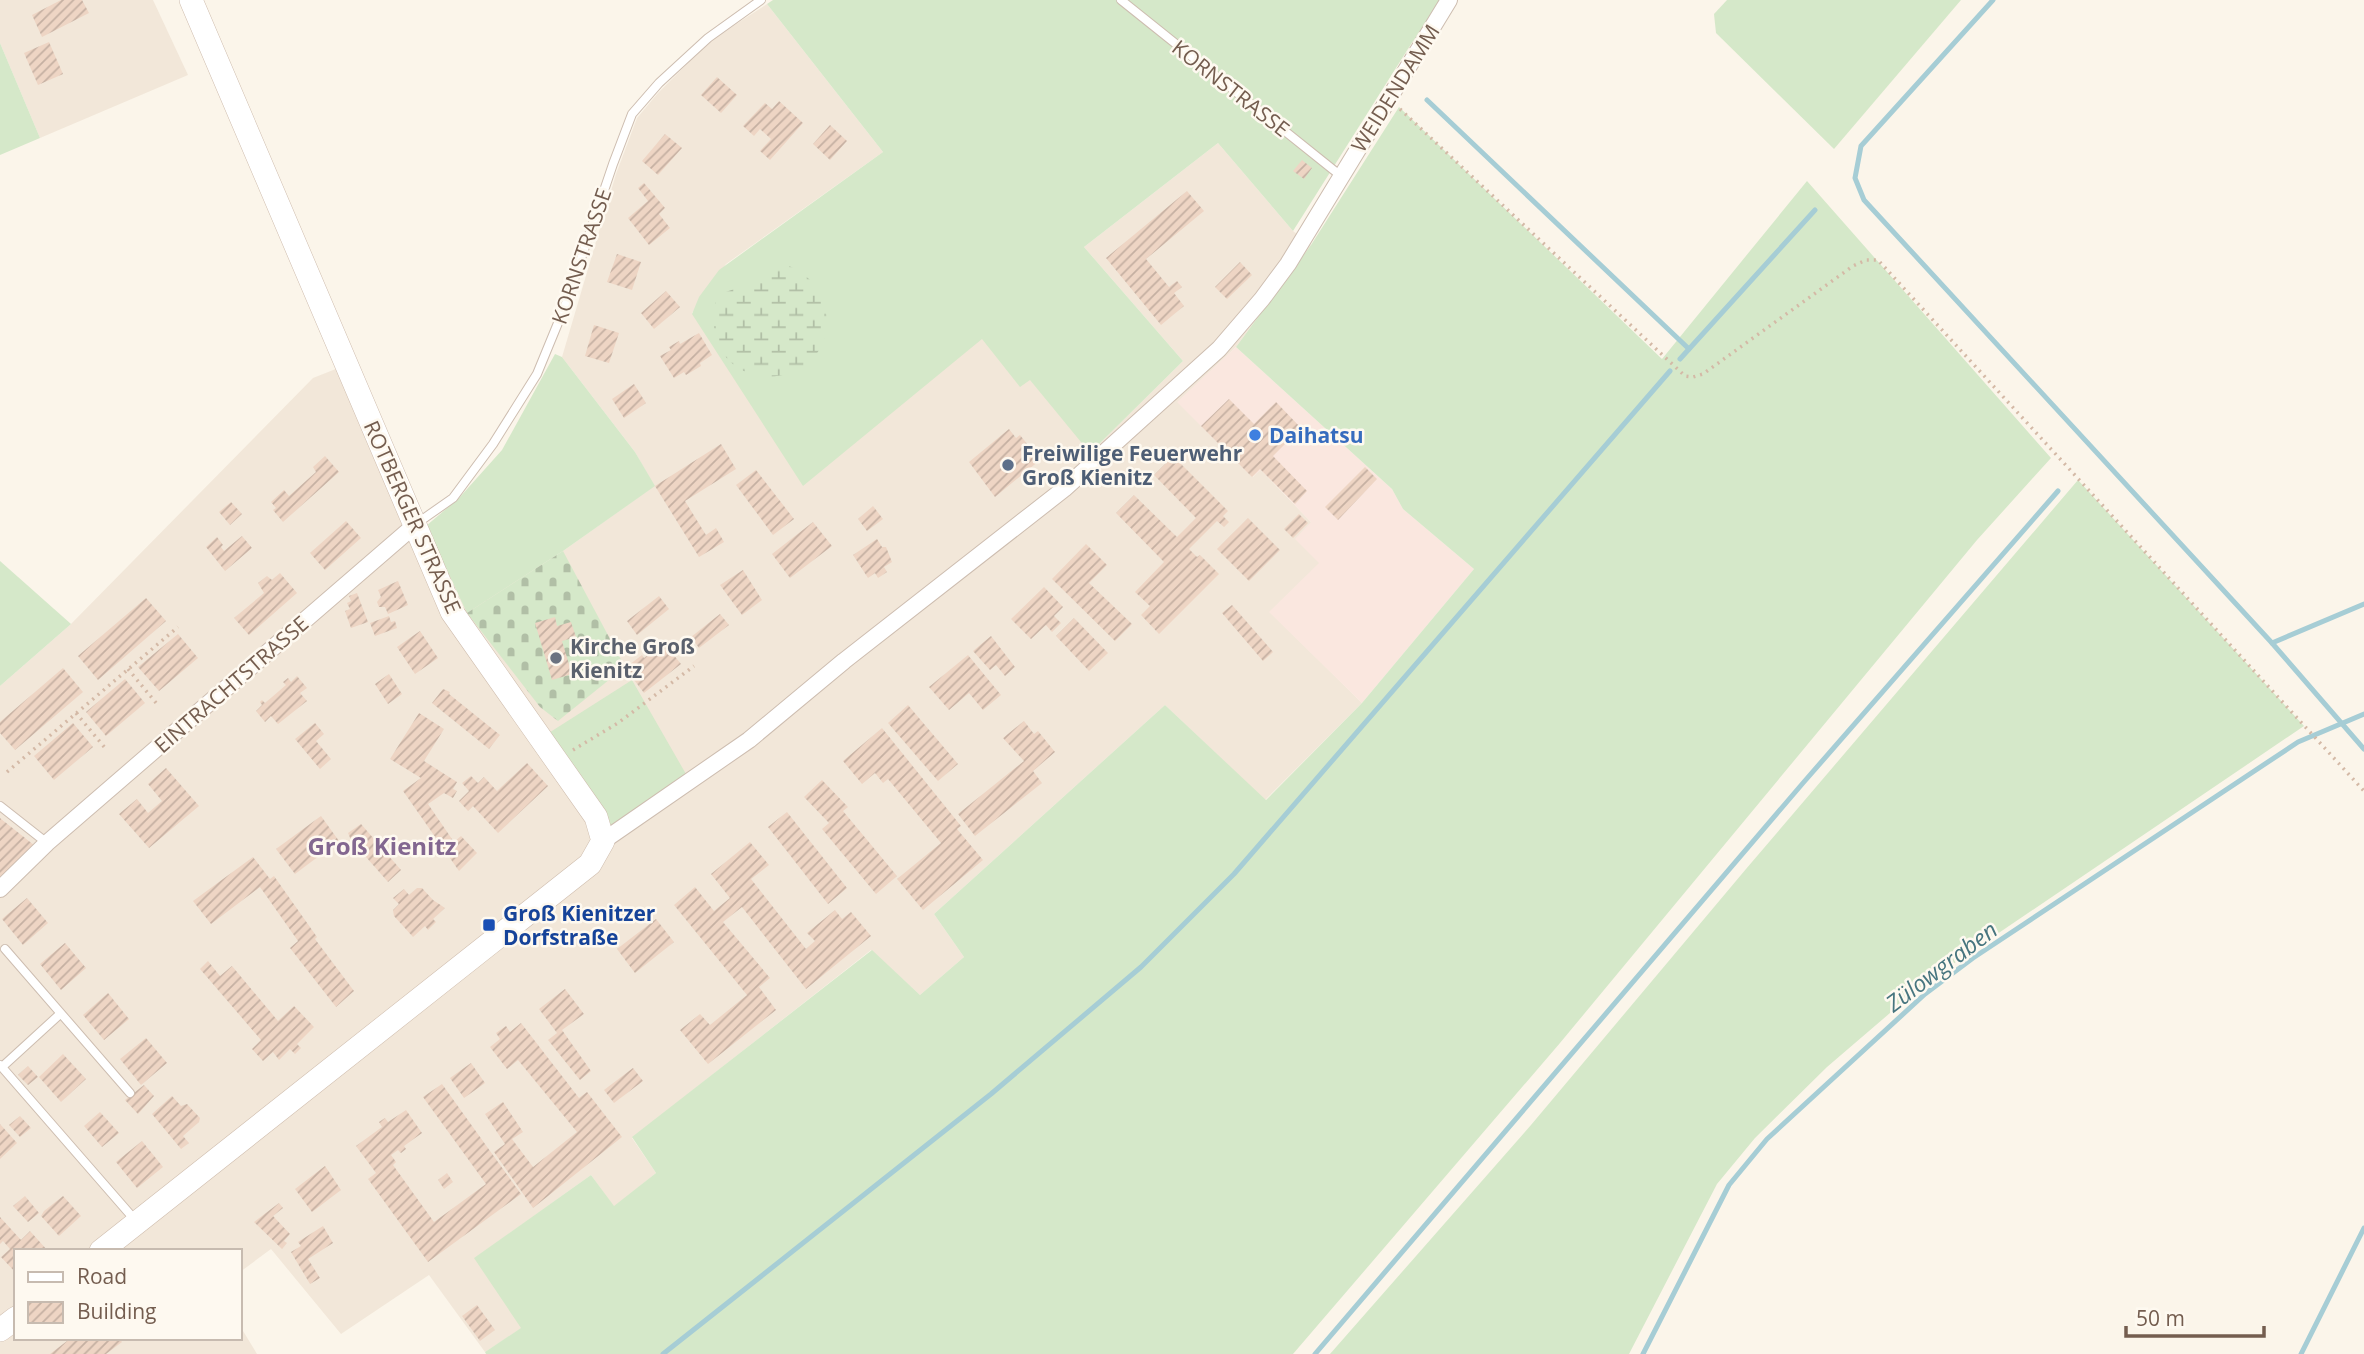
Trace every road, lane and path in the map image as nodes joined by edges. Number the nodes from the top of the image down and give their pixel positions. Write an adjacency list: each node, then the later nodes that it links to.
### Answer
1 (191, 0): 7 (main road, ROTBERGER STRASSE)
2 (761, 0): 7 (lane, KORNSTRASSE)
3 (1121, 0): 6 (lane, KORNSTRASSE)
4 (1450, 0): 5 (street, WEIDENDAMM)
5 (1389, 98): 6 (street, WEIDENDAMM); 16 (path)
6 (1341, 176): 18 (street)
7 (415, 525): 14 (main road, ROTBERGER STRASSE); 19 (street, EINTRACHTSTRASSE)
8 (178, 627): 10 (path)
9 (694, 666): 14 (path)
10 (128, 669): 11 (path); 12 (path)
11 (157, 704)
12 (76, 713): 13 (path); 15 (path)
13 (106, 749)
14 (556, 760): 18 (main road, ROTBERGER STRASSE)
15 (7, 772)
16 (2364, 791)
17 (0, 806): 19 (lane)
18 (603, 841): 25 (main road)
19 (47, 843): 20 (street, EINTRACHTSTRASSE)
20 (0, 889)
21 (5, 949): 22 (lane)
22 (60, 1014): 23 (lane); 24 (lane)
23 (1, 1066): 25 (lane)
24 (130, 1093)
25 (137, 1222): 26 (main road)
26 (103, 1249)
27 (14, 1320): 28 (main road)
28 (0, 1331)

